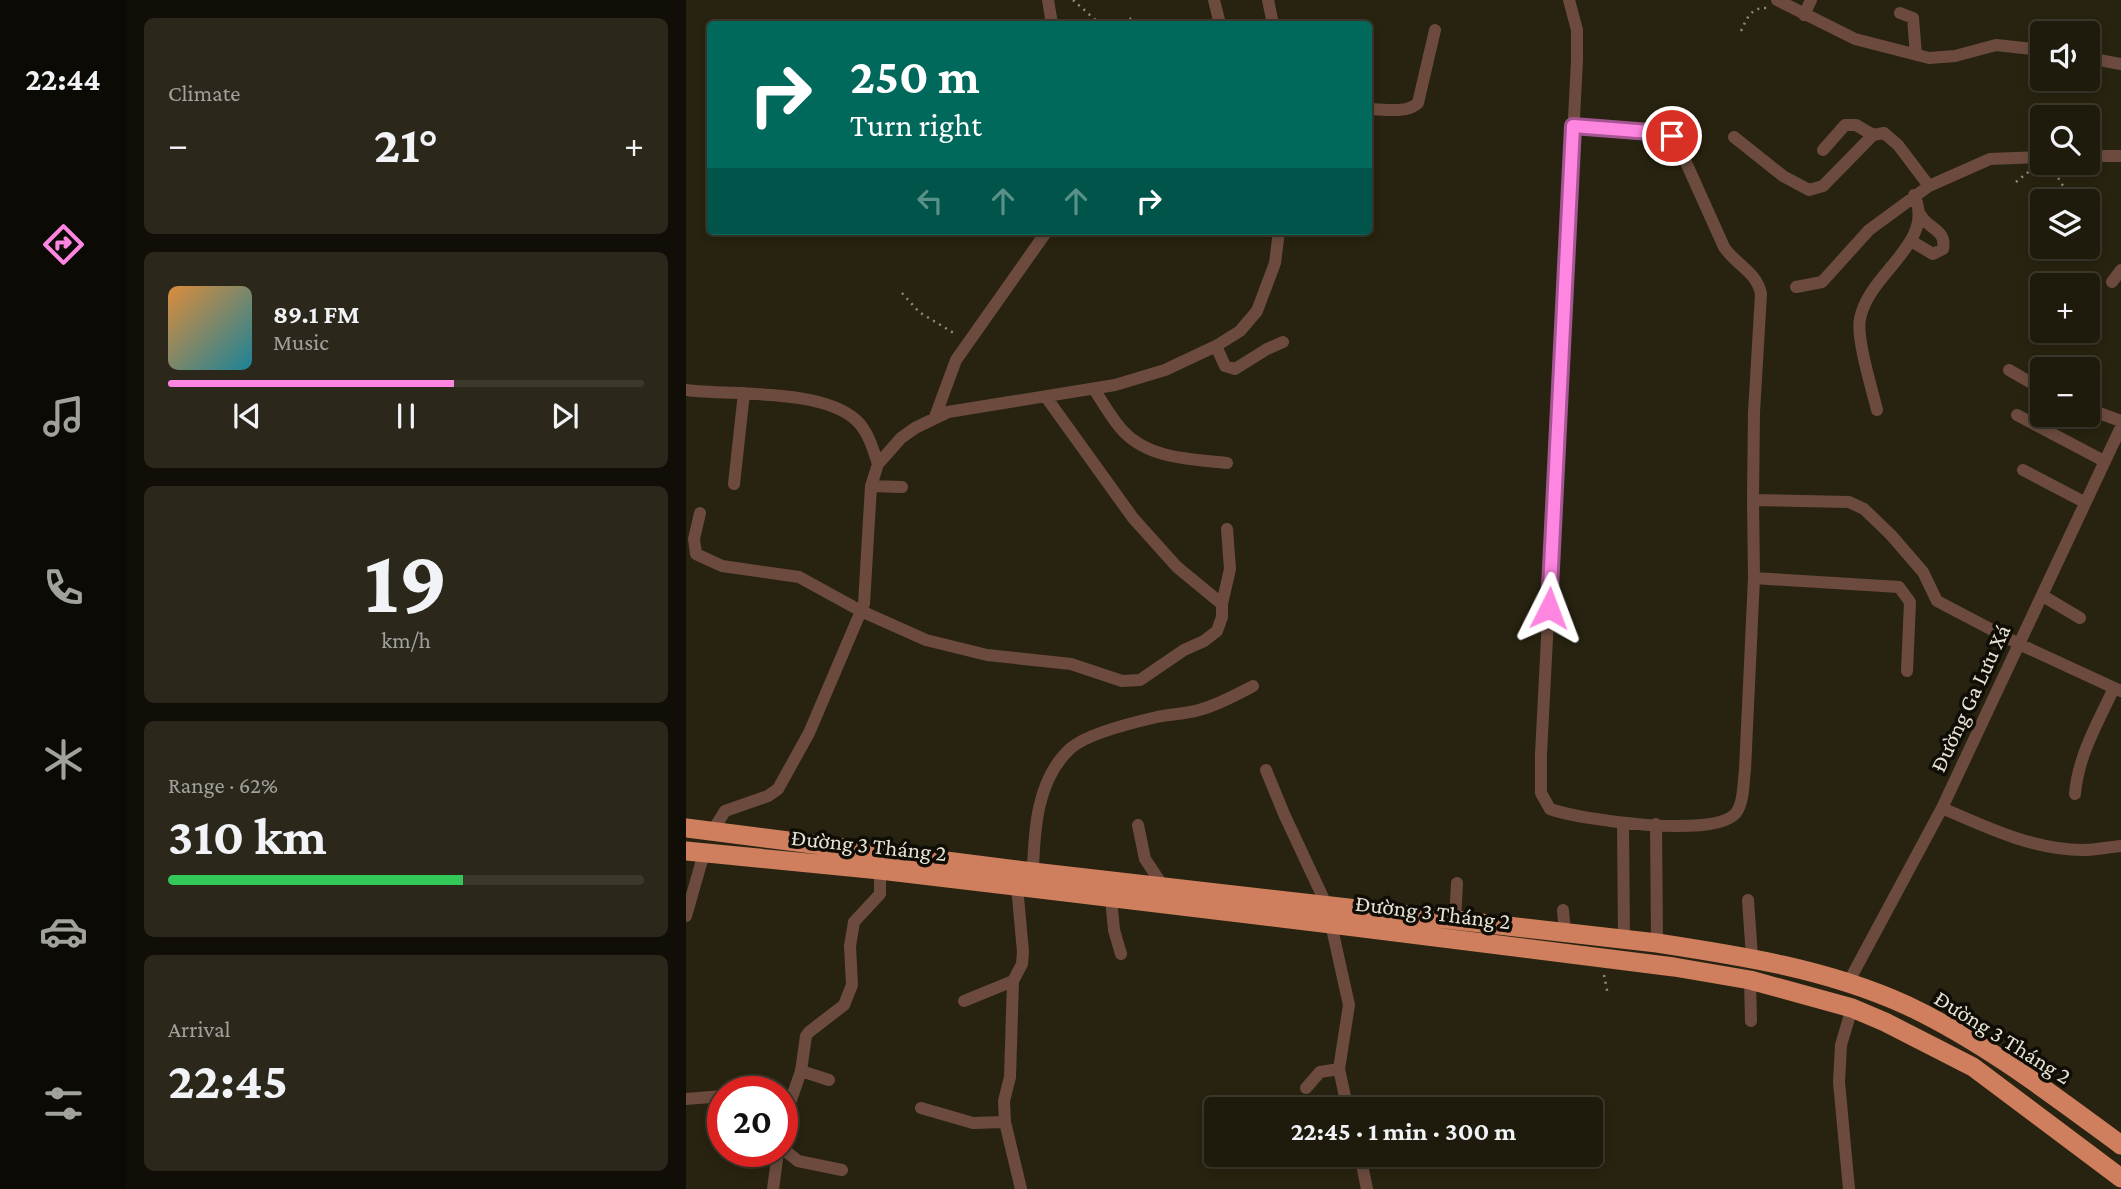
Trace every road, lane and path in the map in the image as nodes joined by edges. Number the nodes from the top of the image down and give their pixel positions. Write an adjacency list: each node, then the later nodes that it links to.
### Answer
1 (1048, 0): 11 (street)
2 (1073, 0): 12 (path)
3 (1214, 0): 14 (street)
4 (1268, 0): 15 (street)
5 (1569, 0): 23 (street)
6 (1811, 0): 9 (street)
7 (1775, 5): 9 (street); 17 (path)
8 (1900, 13): 19 (street)
9 (1804, 15): 19 (street)
10 (1131, 19): 13 (path)
11 (1052, 21)
12 (1097, 21)
13 (1129, 21)
14 (1219, 21)
15 (1272, 21)
16 (1435, 30): 22 (street)
17 (1741, 31)
18 (2030, 48): 19 (street)
19 (1916, 55)
20 (2100, 60): 21 (street)
21 (2121, 64)
22 (1372, 109)
23 (1573, 126): 62 (street); 80 (street)
24 (1873, 135): 25 (street); 26 (street); 30 (street)
25 (1734, 137)
26 (1823, 150)
27 (2100, 156): 28 (street)
28 (2121, 156)
29 (2030, 157): 30 (street)
30 (1929, 186): 31 (street)
31 (1914, 195): 32 (street); 38 (street)
32 (1920, 214): 35 (street); 35 (street)
33 (1044, 235): 40 (street)
34 (1278, 235): 42 (street)
35 (1911, 241): 49 (street)
36 (2121, 270): 37 (street)
37 (2112, 282)
38 (1796, 287)
39 (902, 293): 40 (path)
40 (968, 342): 52 (street)
41 (1283, 342): 42 (street)
42 (1216, 346): 45 (street)
43 (2009, 370): 44 (street)
44 (2030, 382)
45 (1094, 389): 48 (street); 56 (street)
46 (686, 390): 47 (street)
47 (744, 393): 57 (street); 59 (street)
48 (1046, 397): 52 (street); 70 (street)
49 (1877, 410)
50 (2100, 413): 53 (street)
51 (2017, 415): 55 (street)
52 (935, 417): 57 (street)
53 (2121, 421)
54 (2121, 427): 55 (street, Đường Ga Lưu Xá)
55 (2104, 461): 63 (street, Đường Ga Lưu Xá)
56 (1227, 463)
57 (878, 464): 60 (street)
58 (2023, 471): 63 (street)
59 (734, 484)
60 (871, 486): 61 (street); 71 (street)
61 (902, 487)
62 (1753, 500): 66 (street); 67 (street)
63 (2084, 502): 68 (street, Đường Ga Lưu Xá)
64 (700, 513): 71 (street)
65 (1227, 529): 70 (street)
66 (1754, 578): 69 (street); 81 (street)
67 (1932, 591): 69 (street); 73 (street)
68 (2043, 596): 72 (street); 73 (street, Đường Ga Lưu Xá)
69 (1910, 602): 74 (street)
70 (1222, 604): 71 (street)
71 (861, 611): 84 (street)
72 (2080, 618)
73 (2019, 644): 76 (street); 79 (street, Đường Ga Lưu Xá)
74 (1907, 671)
75 (1253, 686): 88 (street)
76 (2117, 689): 78 (street)
77 (1266, 770): 94 (street)
78 (2074, 794)
79 (1942, 808): 85 (street); 105 (street, Đường Ga Lưu Xá)
80 (1623, 823): 81 (street); 98 (street)
81 (1656, 824): 99 (street)
82 (1138, 825): 90 (street)
83 (686, 828): 84 (highway, Đường 3 Tháng 2)
84 (712, 832): 86 (highway); 88 (highway, Đường 3 Tháng 2)
85 (2121, 846)
86 (695, 852): 87 (highway, Đường 3 Tháng 2); 95 (street)
87 (880, 870): 88 (highway, Đường 3 Tháng 2); 111 (street)
88 (1025, 882): 90 (highway, Đường 3 Tháng 2); 91 (highway, Đường 3 Tháng 2); 104 (street)
89 (1457, 883): 96 (street)
90 (1163, 886): 94 (highway, Đường 3 Tháng 2)
91 (1111, 898): 94 (highway, Đường 3 Tháng 2); 100 (street)
92 (1748, 900): 101 (street)
93 (1563, 910): 97 (street)
94 (1329, 915): 96 (highway, Đường 3 Tháng 2); 102 (highway, Đường 3 Tháng 2); 110 (street)
95 (686, 916)
96 (1455, 920): 97 (highway, Đường 3 Tháng 2)
97 (1565, 933): 98 (highway, Đường 3 Tháng 2)
98 (1624, 939): 99 (highway, Đường 3 Tháng 2)
99 (1657, 943): 101 (highway, Đường 3 Tháng 2)
100 (1121, 954)
101 (1752, 957): 105 (highway, Đường 3 Tháng 2)
102 (1601, 958): 103 (highway, Đường 3 Tháng 2); 106 (path)
103 (1750, 980): 108 (highway, Đường 3 Tháng 2); 109 (street)
104 (1013, 981): 107 (street); 119 (street)
105 (1857, 986): 108 (highway); 120 (highway, Đường 3 Tháng 2)
106 (1608, 995)
107 (964, 1001)
108 (1852, 1008): 125 (highway, Đường 3 Tháng 2); 129 (street)
109 (1751, 1021)
110 (1339, 1069): 114 (street); 116 (street)
111 (801, 1071): 112 (street); 113 (street)
112 (798, 1080)
113 (829, 1080)
114 (1307, 1088)
115 (707, 1097): 117 (street)
116 (1345, 1097)
117 (686, 1099)
118 (921, 1108): 119 (street)
119 (1005, 1122): 127 (street)
120 (2121, 1145)
121 (798, 1161): 124 (street)
122 (776, 1167): 126 (street)
123 (1362, 1167): 128 (street)
124 (842, 1170)
125 (2121, 1178)
126 (773, 1189)
127 (1021, 1189)
128 (1367, 1189)
129 (1849, 1189)

